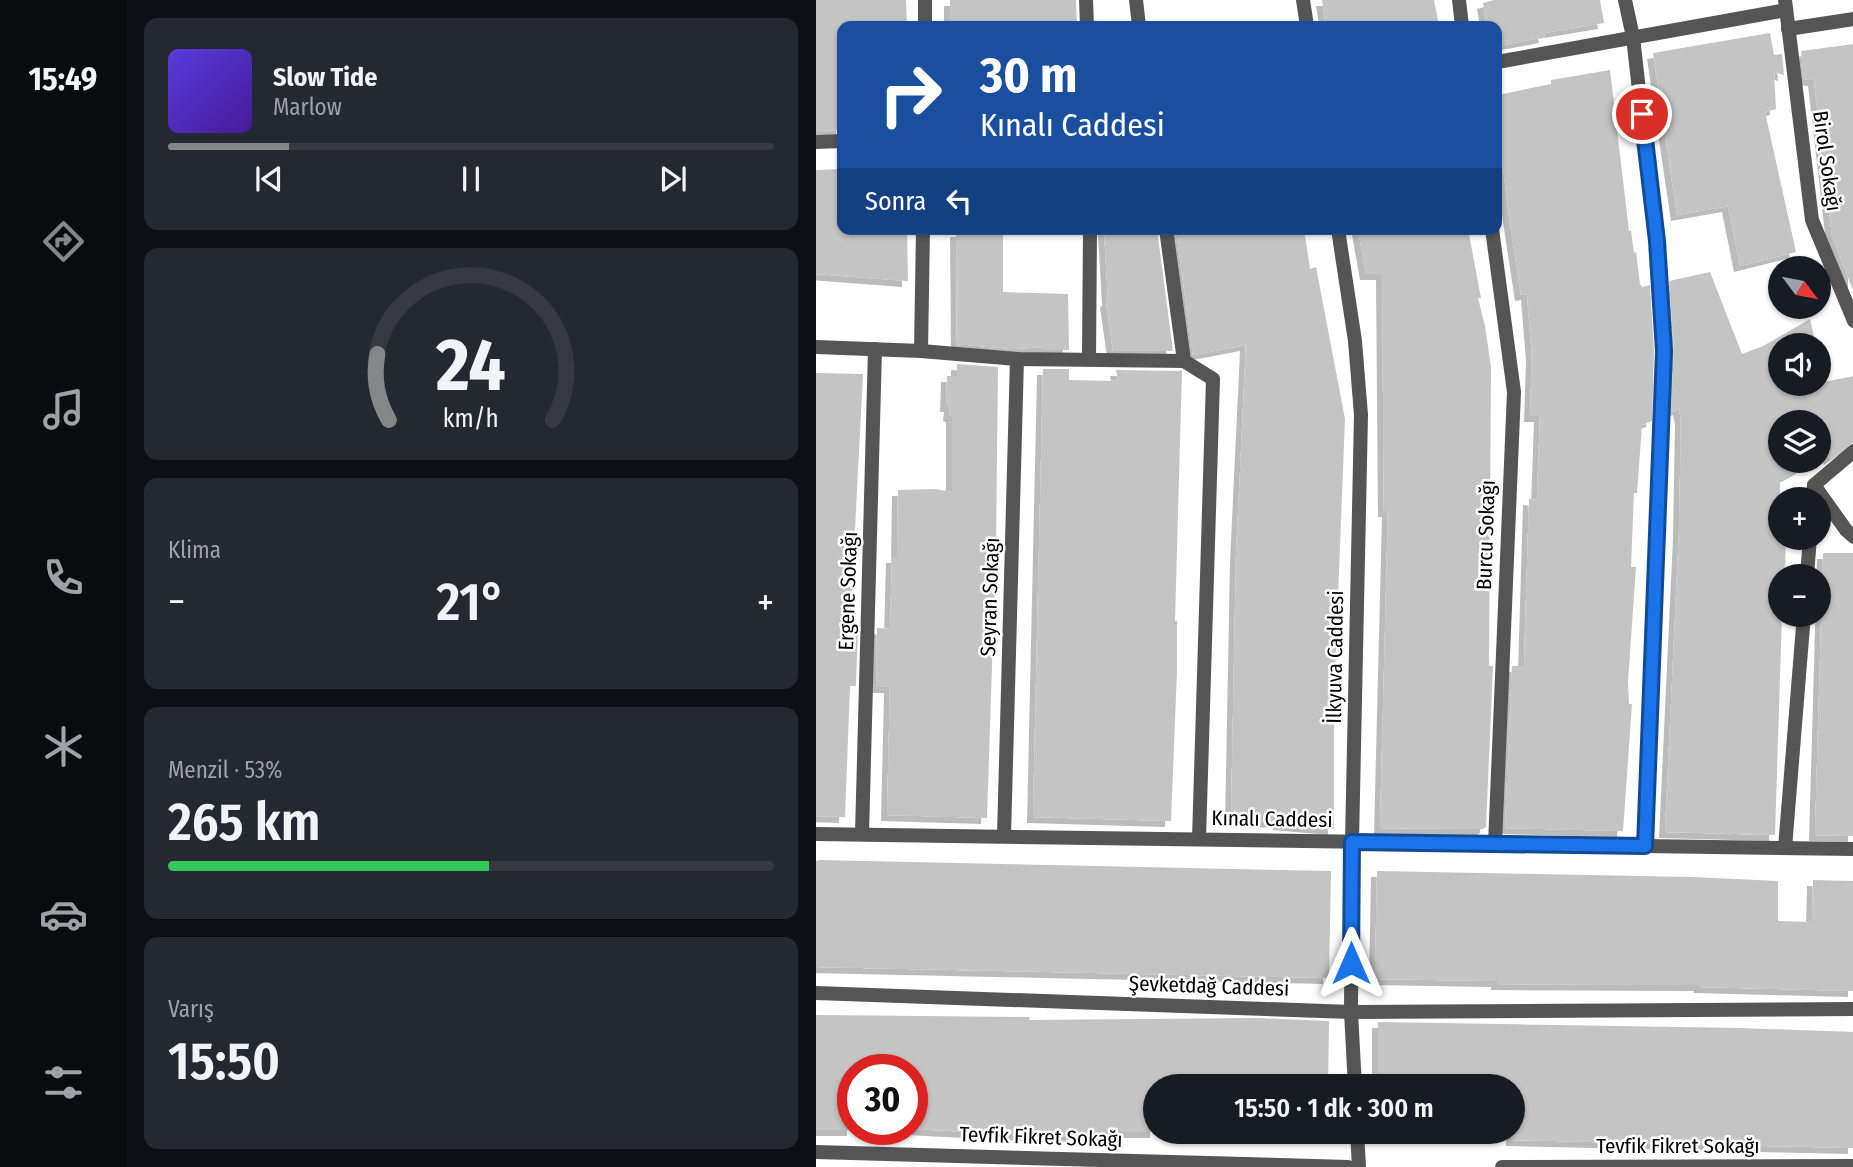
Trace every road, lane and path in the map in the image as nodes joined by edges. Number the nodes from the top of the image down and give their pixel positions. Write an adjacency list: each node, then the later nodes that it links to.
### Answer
1 (925, 0): 9 (street)
2 (1086, 0): 10 (street)
3 (1136, 0): 11 (street)
4 (1303, 0): 12 (street)
5 (1459, 0): 13 (street)
6 (1625, 0): 15 (street)
7 (1786, 5): 14 (street, Birol Sokağı); 15 (street)
8 (1854, 19): 14 (street)
9 (925, 21)
10 (1087, 21)
11 (1138, 21)
12 (1306, 21)
13 (1461, 21)
14 (1788, 29): 24 (street, Birol Sokağı)
15 (1633, 37): 16 (street); 42 (street)
16 (1502, 61)
17 (837, 141): 18 (street)
18 (816, 142)
19 (923, 235): 27 (street)
20 (1090, 235): 28 (street)
21 (1167, 235): 30 (street)
22 (1339, 235): 40 (street, İlkyuva Caddesi)
23 (1493, 235): 41 (street, Burcu Sokağı)
24 (1854, 321)
25 (816, 347): 26 (street)
26 (875, 349): 27 (street); 37 (street, Ergene Sokağı)
27 (921, 351): 29 (street)
28 (1089, 358): 29 (street); 30 (street)
29 (1017, 359): 38 (street, Seyran Sokağı)
30 (1184, 361): 39 (street)
31 (1854, 451): 32 (street)
32 (1819, 487)
33 (1831, 512): 34 (street)
34 (1854, 537)
35 (1803, 627): 43 (street)
36 (816, 834): 37 (street, Kınalı Caddesi)
37 (862, 834): 38 (street, Kınalı Caddesi)
38 (1004, 836): 39 (street, Kınalı Caddesi)
39 (1199, 839): 40 (street, Kınalı Caddesi)
40 (1352, 842): 41 (street, Kınalı Caddesi); 47 (street, İlkyuva Caddesi)
41 (1495, 844): 42 (street, Kınalı Caddesi)
42 (1645, 846): 43 (street, Kınalı Caddesi)
43 (1785, 848): 44 (street, Kınalı Caddesi)
44 (1854, 849)
45 (816, 993): 47 (street, Şevketdağ Caddesi)
46 (1854, 1009): 47 (street, Şevketdağ Caddesi)
47 (1351, 1012): 48 (street, İlkyuva Caddesi)
48 (1354, 1074)
49 (1358, 1144): 53 (street)
50 (816, 1152): 52 (street, Tevfik Fikret Sokağı)
51 (1854, 1166): 54 (street, Tevfik Fikret Sokağı)
52 (1348, 1167)
53 (1359, 1167)
54 (1502, 1167)

